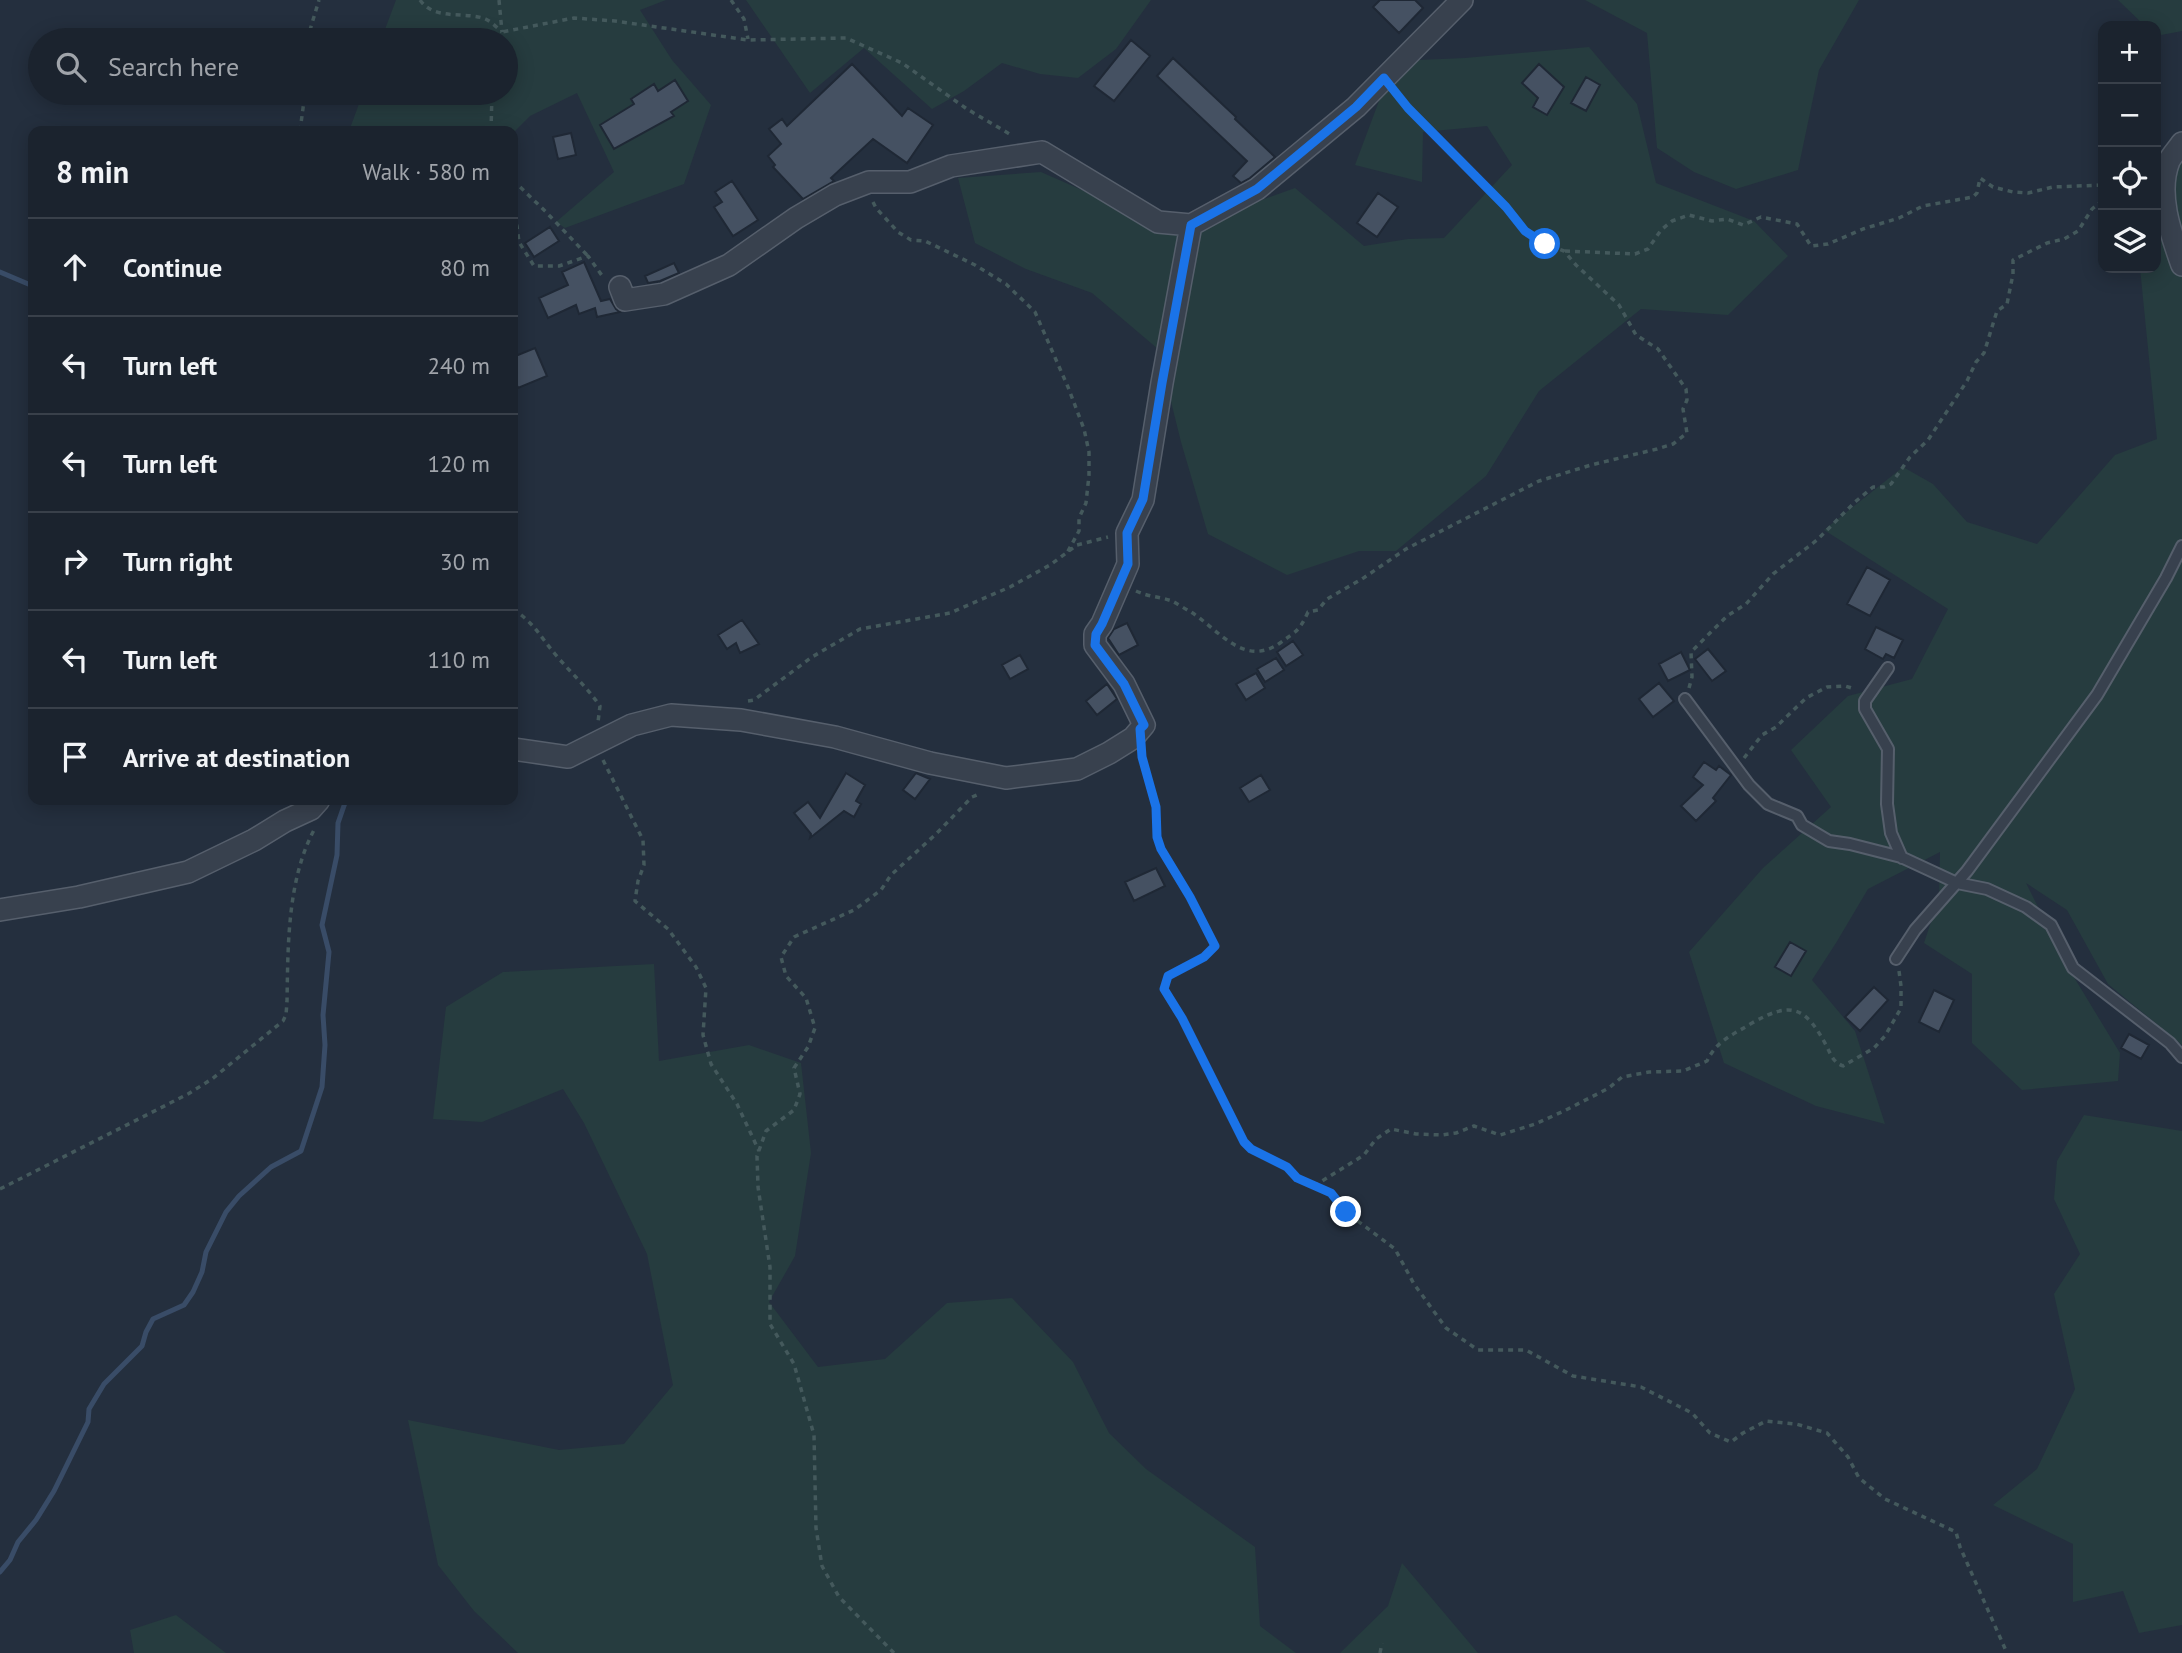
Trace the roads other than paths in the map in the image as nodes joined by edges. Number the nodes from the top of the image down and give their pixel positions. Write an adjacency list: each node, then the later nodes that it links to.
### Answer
1 (1462, 0): 3 (street)
2 (2182, 143): 4 (street)
3 (1191, 225): 5 (street); 9 (street)
4 (2182, 265)
5 (620, 287)
6 (2182, 546): 12 (lane)
7 (1888, 668): 11 (lane)
8 (1685, 699): 11 (lane)
9 (518, 749)
10 (313, 805): 13 (street)
11 (1902, 858): 12 (lane)
12 (1957, 883): 14 (lane); 15 (lane)
13 (0, 910)
14 (1896, 959)
15 (2182, 1057)

